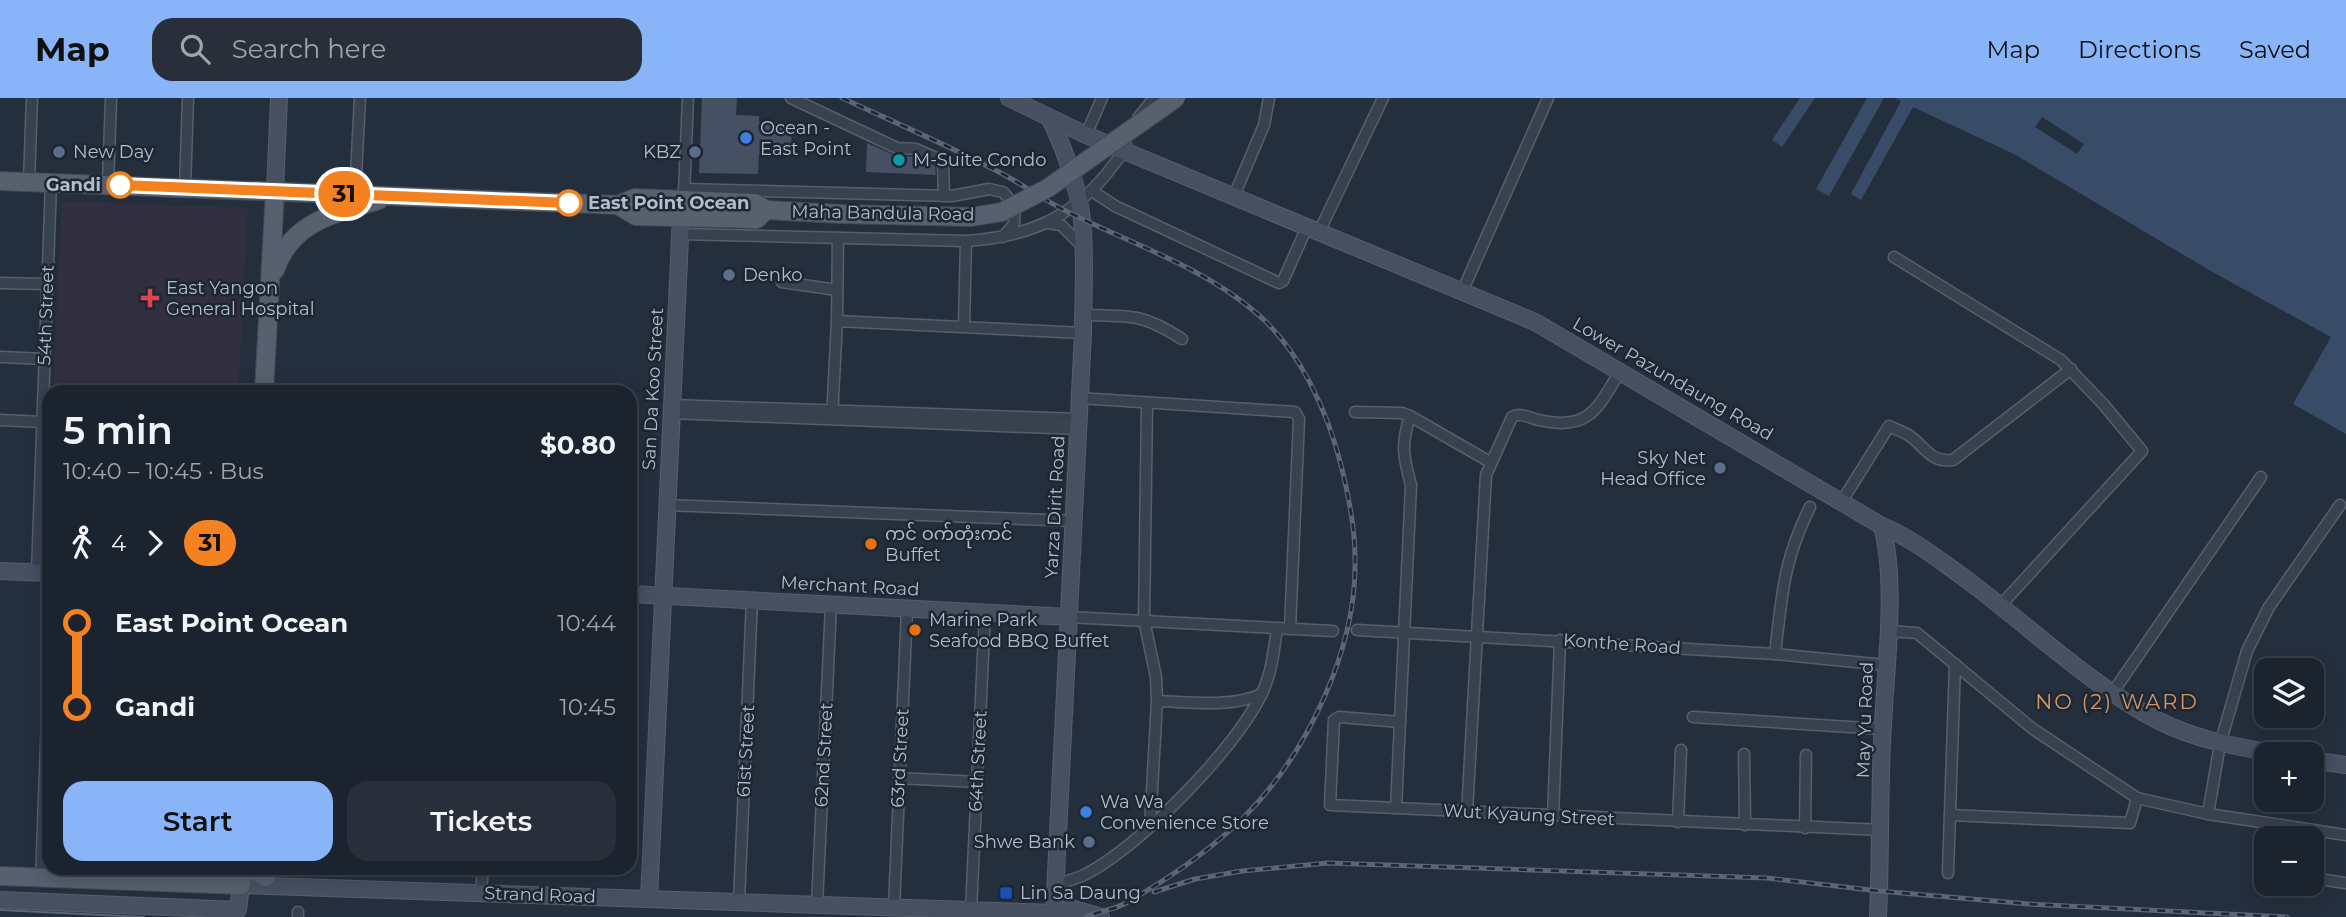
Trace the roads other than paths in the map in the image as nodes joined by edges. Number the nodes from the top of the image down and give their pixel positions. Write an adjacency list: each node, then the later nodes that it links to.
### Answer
1 (32, 98): 20 (street)
2 (111, 98): 22 (street)
3 (188, 98): 23 (street)
4 (279, 98): 24 (main road)
5 (360, 98): 26 (street)
6 (688, 98): 31 (street)
7 (791, 98): 28 (street)
8 (1009, 98): 15 (main road, Lower Pazundaung Road)
9 (1102, 98): 17 (street)
10 (1154, 98): 18 (street)
11 (1176, 98): 31 (main road, Maha Bandula Road, bridge)
12 (1269, 98): 29 (street)
13 (1383, 98): 33 (street)
14 (1548, 98): 44 (street)
15 (1031, 103): 16 (main road, Lower Pazundaung Road)
16 (1049, 117): 17 (main road, Lower Pazundaung Road); 30 (main road, Yarza Dirit Road)
17 (1086, 135): 18 (main road, Lower Pazundaung Road)
18 (1125, 150): 25 (street); 29 (main road, Lower Pazundaung Road)
19 (0, 181): 20 (main road, Maha Bandula Road)
20 (29, 182): 21 (main road, Maha Bandula Road)
21 (51, 183): 22 (main road, Maha Bandula Road); 41 (street, 54th Street)
22 (108, 185): 23 (main road, Maha Bandula Road)
23 (186, 188): 24 (main road, Maha Bandula Road)
24 (275, 191): 26 (main road, Maha Bandula Road); 42 (main road)
25 (1092, 191): 30 (street); 33 (street)
26 (355, 195): 27 (main road, Maha Bandula Road)
27 (389, 196): 31 (main road, Maha Bandula Road); 42 (main road)
28 (944, 196): 31 (street); 35 (street)
29 (1234, 196): 33 (main road, Lower Pazundaung Road)
30 (1079, 204): 32 (street); 37 (main road, Yarza Dirit Road)
31 (682, 210): 34 (street); 58 (main road, San Da Koo Street)
32 (1046, 223): 35 (street); 37 (street)
33 (1313, 230): 44 (main road, Lower Pazundaung Road)
34 (838, 238): 36 (street); 43 (street)
35 (1001, 239): 36 (street)
36 (966, 241): 47 (street)
37 (1084, 248): 45 (main road, Yarza Dirit Road)
38 (1894, 257): 52 (street)
39 (782, 282): 43 (street)
40 (0, 283): 41 (street)
41 (47, 284): 51 (street, 54th Street)
42 (269, 287): 55 (main road)
43 (837, 289): 46 (street)
44 (1462, 292): 53 (main road, Lower Pazundaung Road)
45 (1083, 315): 48 (main road, Yarza Dirit Road); 49 (street)
46 (836, 321): 47 (street); 60 (street)
47 (964, 326): 48 (street)
48 (1083, 333): 56 (main road, Yarza Dirit Road)
49 (1182, 339)
50 (0, 357): 51 (street)
51 (45, 359): 54 (street, 54th Street)
52 (2070, 369): 67 (street); 79 (street)
53 (1621, 370): 65 (street); 67 (main road, Lower Pazundaung Road)
54 (44, 385)
55 (264, 385)
56 (1079, 398): 57 (street); 64 (main road, Yarza Dirit Road)
57 (1147, 404): 83 (street); 85 (street)
58 (671, 409): 60 (street); 68 (main road, San Da Koo Street)
59 (1354, 412): 61 (street)
60 (832, 415): 64 (street)
61 (1410, 415): 65 (street); 89 (street)
62 (0, 421): 63 (street)
63 (42, 422)
64 (1078, 424): 71 (main road, Yarza Dirit Road)
65 (1490, 462): 90 (street)
66 (2262, 477): 95 (street)
67 (1842, 501): 72 (main road, Lower Pazundaung Road)
68 (666, 505): 71 (street); 76 (main road, San Da Koo Street)
69 (2340, 505): 101 (street)
70 (1810, 507): 92 (street)
71 (1073, 521): 82 (main road, Yarza Dirit Road)
72 (1882, 526): 79 (main road, Lower Pazundaung Road); 88 (main road, May Yu Road)
73 (0, 571): 74 (main road)
74 (42, 573)
75 (637, 594): 76 (main road, Merchant Road)
76 (662, 595): 77 (main road, Merchant Road); 136 (main road, San Da Koo Street)
77 (752, 600): 78 (main road, Merchant Road); 137 (street, 61st Street)
78 (831, 604): 80 (main road, Merchant Road); 139 (street, 62nd Street)
79 (2001, 604): 95 (main road, Lower Pazundaung Road)
80 (907, 608): 81 (main road, Merchant Road); 108 (street, 63rd Street)
81 (985, 613): 82 (main road, Merchant Road); 109 (street, 64th Street)
82 (1069, 617): 83 (street); 135 (main road, Yarza Dirit Road)
83 (1144, 620): 84 (street); 97 (street)
84 (1277, 628): 85 (street); 96 (street)
85 (1290, 629): 87 (street)
86 (1357, 630): 89 (street, Konthe Road)
87 (1333, 631)
88 (1888, 631): 93 (street); 94 (main road, May Yu Road)
89 (1404, 632): 90 (street, Konthe Road); 99 (street)
90 (1477, 636): 91 (street, Konthe Road); 112 (street)
91 (1560, 640): 92 (street, Konthe Road); 115 (street)
92 (1775, 654): 94 (street, Konthe Road)
93 (1955, 664): 110 (street); 114 (street)
94 (1885, 665): 100 (main road, May Yu Road)
95 (2113, 692): 101 (main road, Lower Pazundaung Road)
96 (1262, 694): 97 (street); 118 (street)
97 (1157, 701): 118 (street)
98 (1693, 717): 100 (street)
99 (1400, 722): 111 (street); 111 (street, Wut Kyaung Street)
100 (1882, 729): 121 (main road, May Yu Road)
101 (2220, 744): 103 (main road, Lower Pazundaung Road); 113 (street)
102 (1681, 750): 116 (street)
103 (2254, 750)
104 (1744, 754): 117 (street)
105 (1806, 755): 120 (street)
106 (2324, 762): 107 (main road)
107 (2346, 765)
108 (899, 778): 109 (street); 140 (street, 63rd Street)
109 (977, 782): 141 (street, 64th Street)
110 (2137, 798): 113 (street); 114 (street)
111 (1396, 808): 112 (street, Wut Kyaung Street)
112 (1467, 811): 115 (street, Wut Kyaung Street)
113 (2208, 814): 119 (street)
114 (1950, 815): 127 (street)
115 (1553, 816): 116 (street, Wut Kyaung Street)
116 (1678, 822): 117 (street, Wut Kyaung Street)
117 (1745, 825): 120 (street, Wut Kyaung Street)
118 (1150, 826): 135 (street)
119 (2261, 826)
120 (1805, 828): 121 (street, Wut Kyaung Street)
121 (1881, 830): 145 (main road, May Yu Road)
122 (2324, 834): 123 (street)
123 (2346, 835)
124 (0, 865): 125 (main road, Strand Road)
125 (42, 871)
126 (42, 871): 131 (main road, Strand Road)
127 (1948, 873)
128 (245, 875): 138 (main road)
129 (298, 875): 133 (main road, Strand Road)
130 (298, 875): 133 (main road, Strand Road)
131 (0, 876)
132 (2324, 880): 134 (street)
133 (482, 882): 136 (main road, Strand Road)
134 (2346, 883)
135 (1057, 884): 142 (main road, Yarza Dirit Road)
136 (649, 895): 137 (main road, Strand Road)
137 (739, 898): 139 (main road, Strand Road)
138 (0, 901)
139 (817, 901): 140 (main road, Strand Road)
140 (895, 904): 141 (main road, Strand Road)
141 (972, 906): 142 (main road, Strand Road)
142 (1054, 909): 143 (main road, Strand Road); 144 (main road, Strand Road)
143 (1079, 917)
144 (1101, 917)
145 (1878, 917)

